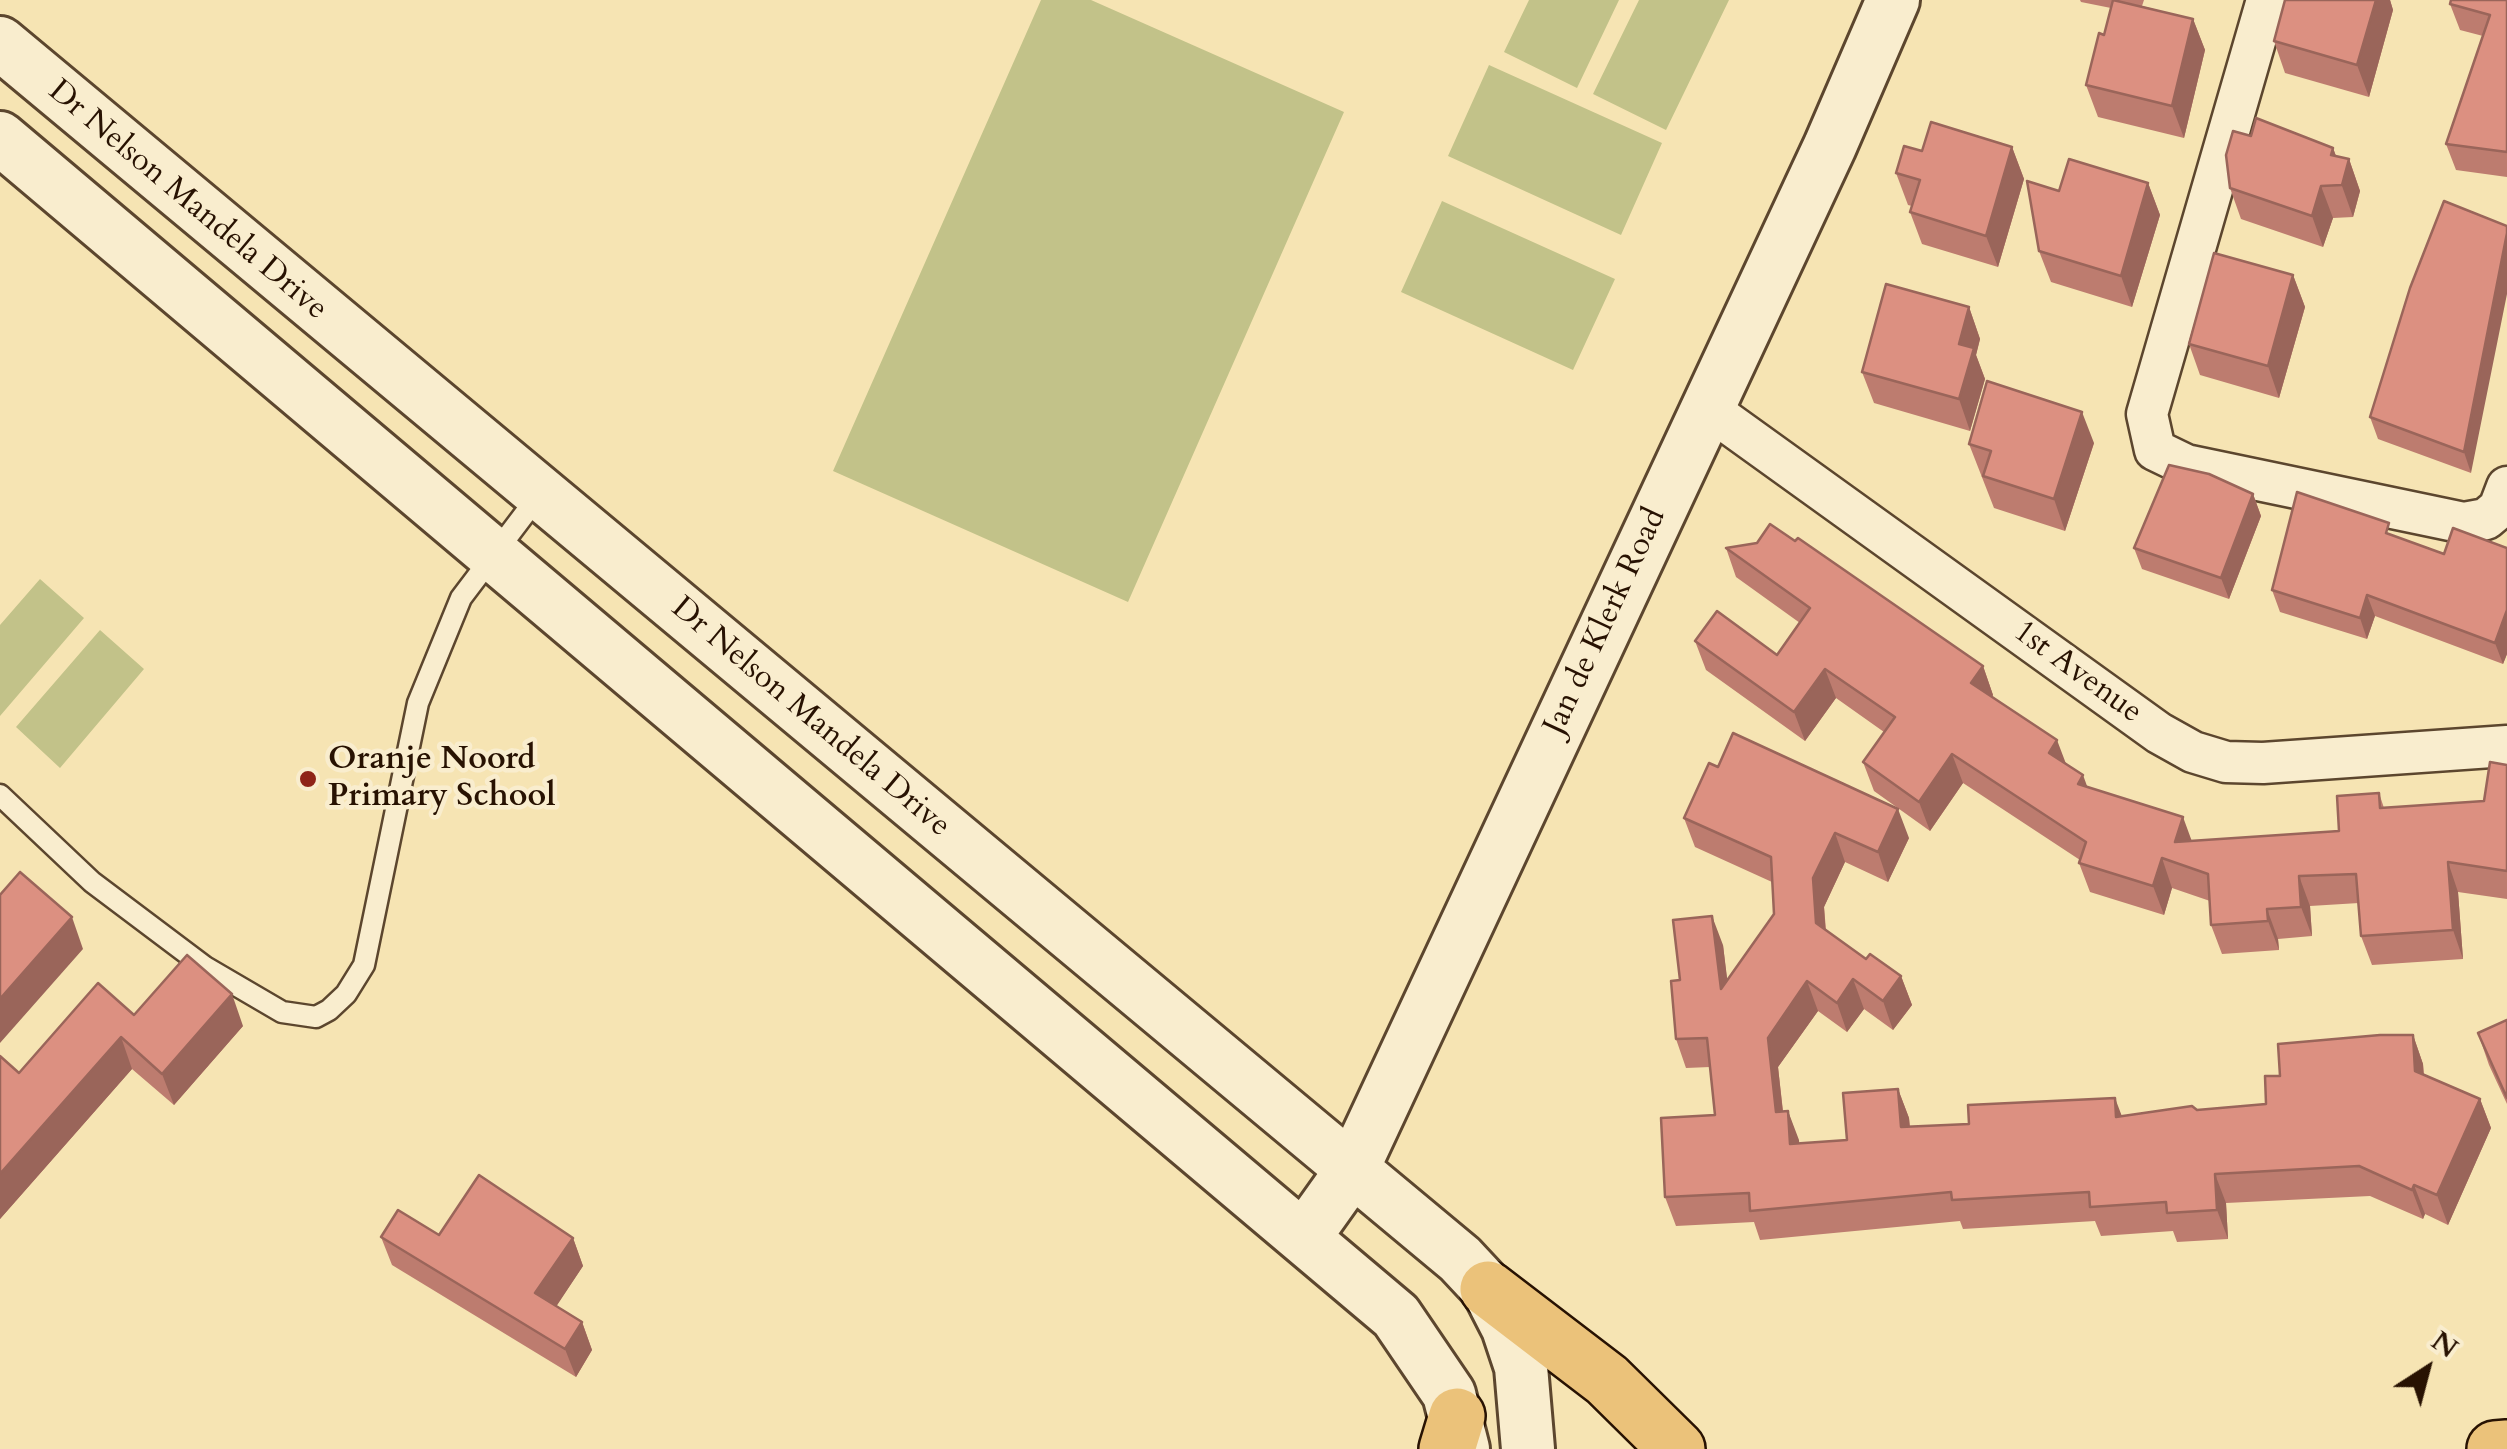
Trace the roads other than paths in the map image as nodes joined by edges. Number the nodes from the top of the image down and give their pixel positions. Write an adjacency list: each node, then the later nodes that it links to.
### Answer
1 (1893, 0): 5 (street, Jan de Klerk Road)
2 (2268, 0): 6 (street)
3 (0, 43): 7 (street, Dr Nelson Mandela Drive)
4 (0, 138): 8 (street)
5 (1706, 408): 9 (street, 1st Avenue); 11 (street, Jan de Klerk Road)
6 (2507, 488)
7 (539, 495): 8 (lane); 11 (street, Dr Nelson Mandela Drive)
8 (493, 556): 10 (lane); 12 (street)
9 (2507, 746)
10 (0, 795)
11 (1352, 1170): 12 (street, Jan de Klerk Road); 13 (street, Dr Nelson Mandela Drive)
12 (1305, 1236): 14 (street)
13 (1488, 1289): 16 (street, Dr Nelson Mandela Drive); 17 (highway)
14 (1456, 1438)
15 (2507, 1448): 18 (highway)
16 (1528, 1449)
17 (1677, 1449)
18 (2495, 1449)

